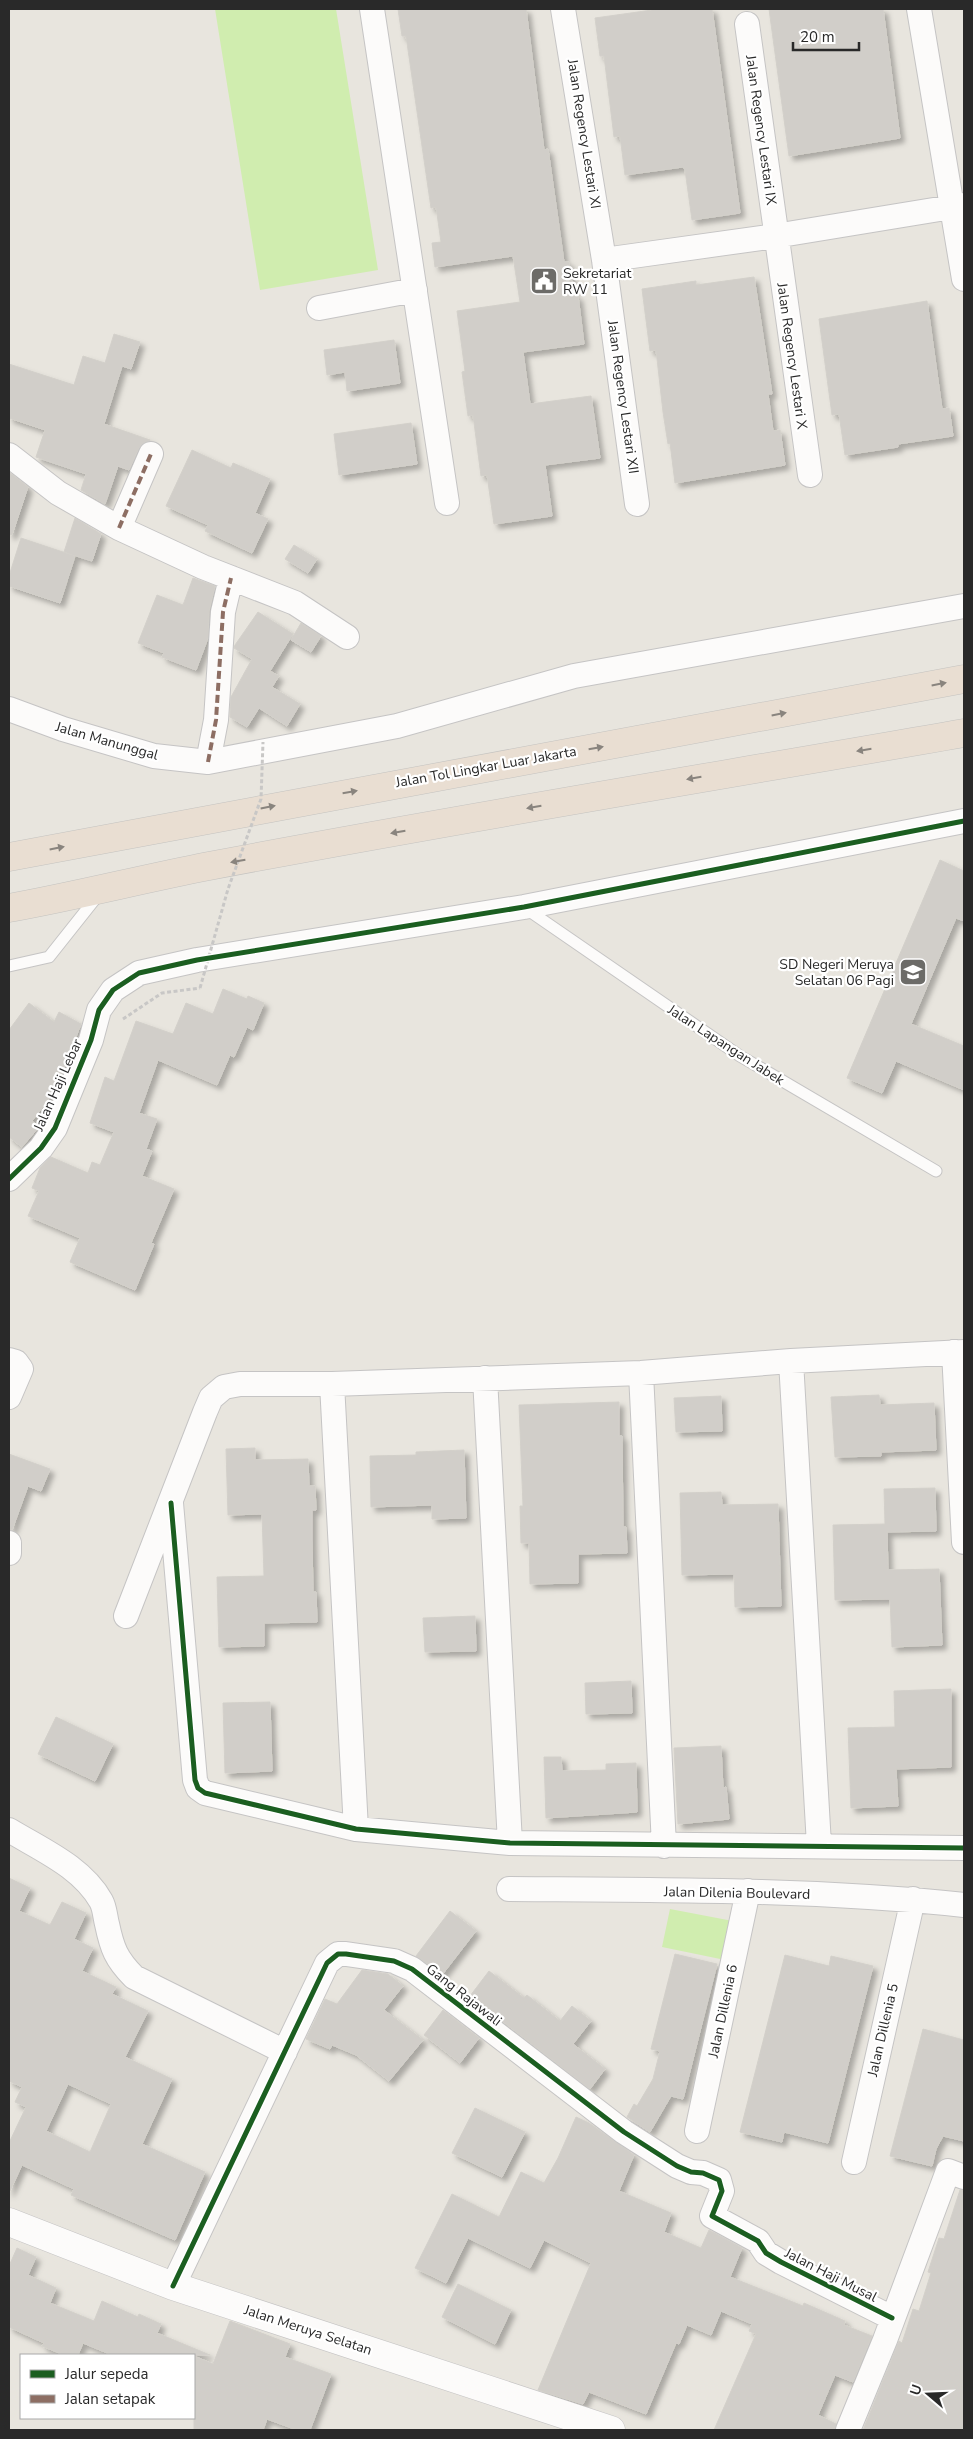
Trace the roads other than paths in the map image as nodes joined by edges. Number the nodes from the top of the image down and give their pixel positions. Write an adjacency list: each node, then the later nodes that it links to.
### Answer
1 (372, 9): 9 (street)
2 (563, 9): 7 (street, Jalan Regency Lestari XI)
3 (920, 9): 5 (street)
4 (747, 24): 6 (street, Jalan Regency Lestari IX)
5 (958, 206): 6 (street); 8 (street)
6 (775, 236): 7 (street); 13 (street, Jalan Regency Lestari X)
7 (604, 260): 15 (street, Jalan Regency Lestari XII)
8 (964, 280)
9 (415, 290): 10 (street); 14 (street)
10 (319, 308)
11 (9, 454): 16 (street)
12 (151, 454): 16 (street)
13 (810, 475)
14 (447, 503)
15 (637, 504)
16 (119, 528): 17 (street)
17 (231, 578): 19 (street); 23 (street)
18 (964, 606): 23 (street, Jalan Manunggal)
19 (347, 637)
20 (964, 679): 25 (highway, Jalan Tol Lingkar Luar Jakarta, one-way to 20)
21 (9, 709): 23 (street, Jalan Manunggal)
22 (964, 733): 26 (highway, one-way to 26)
23 (208, 762)
24 (964, 821): 27 (street)
25 (9, 857)
26 (103, 889): 28 (highway); 29 (lane)
27 (524, 907): 30 (lane, Jalan Lapangan Jabek); 31 (street, Jalan Haji Lebar)
28 (9, 908)
29 (9, 966)
30 (936, 1171)
31 (9, 1179)
32 (959, 1352): 34 (street); 40 (street)
33 (9, 1360): 38 (street)
34 (791, 1360): 35 (street); 47 (street)
35 (640, 1373): 36 (street); 48 (street)
36 (485, 1378): 37 (street); 46 (street)
37 (332, 1384): 39 (street); 44 (street)
38 (9, 1397)
39 (171, 1503): 43 (street); 44 (street)
40 (964, 1542)
41 (9, 1544): 42 (street)
42 (9, 1553)
43 (126, 1616)
44 (356, 1829): 46 (street)
45 (9, 1830): 54 (street)
46 (510, 1843): 48 (street)
47 (819, 1845): 48 (street); 49 (street)
48 (664, 1846)
49 (964, 1848)
50 (509, 1889): 51 (street, Jalan Dilenia Boulevard)
51 (748, 1891): 52 (street, Jalan Dilenia Boulevard); 55 (street, Jalan Dillenia 6)
52 (913, 1899): 53 (street, Jalan Dilenia Boulevard); 56 (street, Jalan Dillenia 5)
53 (964, 1905)
54 (285, 2052): 58 (street, Gang Rajawali); 60 (street, Gang Rajawali)
55 (697, 2131)
56 (854, 2162)
57 (964, 2177): 61 (street)
58 (712, 2216): 61 (street, Jalan Haji Musal)
59 (9, 2222): 60 (main road, Jalan Meruya Selatan)
60 (174, 2286): 62 (main road, Jalan Meruya Selatan)
61 (892, 2318): 63 (street)
62 (611, 2430)
63 (848, 2430)

